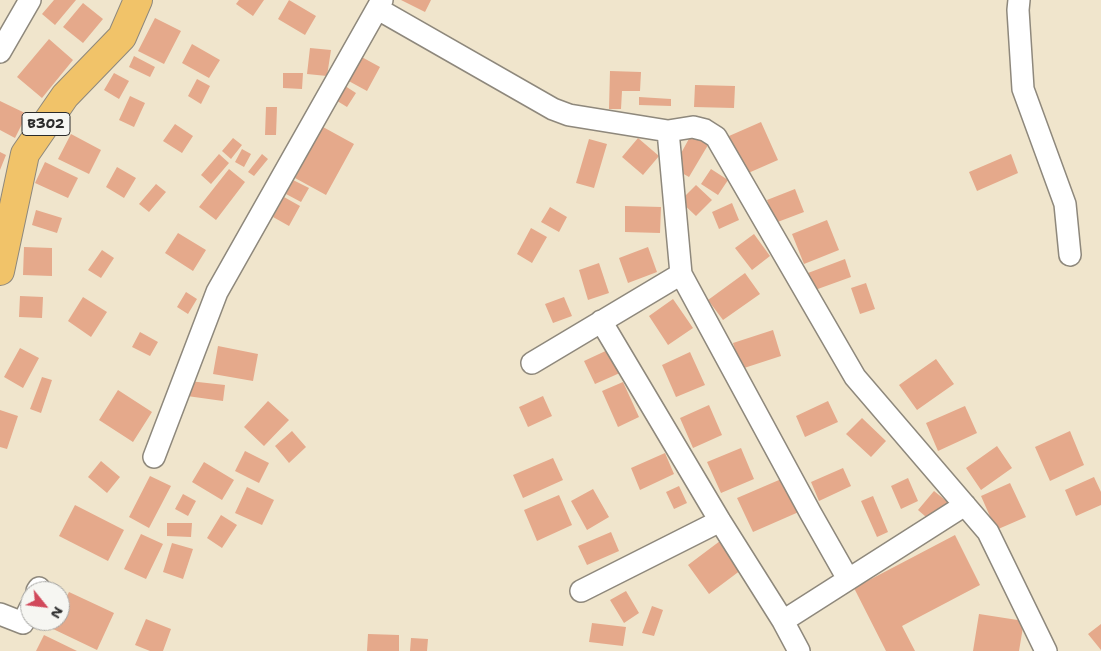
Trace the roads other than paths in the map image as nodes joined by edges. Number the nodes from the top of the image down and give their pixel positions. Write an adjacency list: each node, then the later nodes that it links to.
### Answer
1 (30, 0): 5 (street)
2 (138, 0): 8 (main road, B302)
3 (1019, 0): 7 (street)
4 (380, 4): 6 (street); 12 (street)
5 (0, 52)
6 (668, 131): 9 (street); 13 (street)
7 (1070, 256)
8 (0, 271)
9 (681, 274): 10 (street); 15 (street)
10 (601, 321): 11 (street); 14 (street)
11 (532, 363)
12 (154, 457)
13 (965, 505): 15 (street); 21 (street)
14 (720, 521): 16 (street); 18 (street)
15 (848, 578): 18 (street)
16 (581, 591)
17 (0, 614): 19 (street)
18 (783, 621): 20 (street)
19 (20, 622)
20 (799, 651)
21 (1046, 651)

